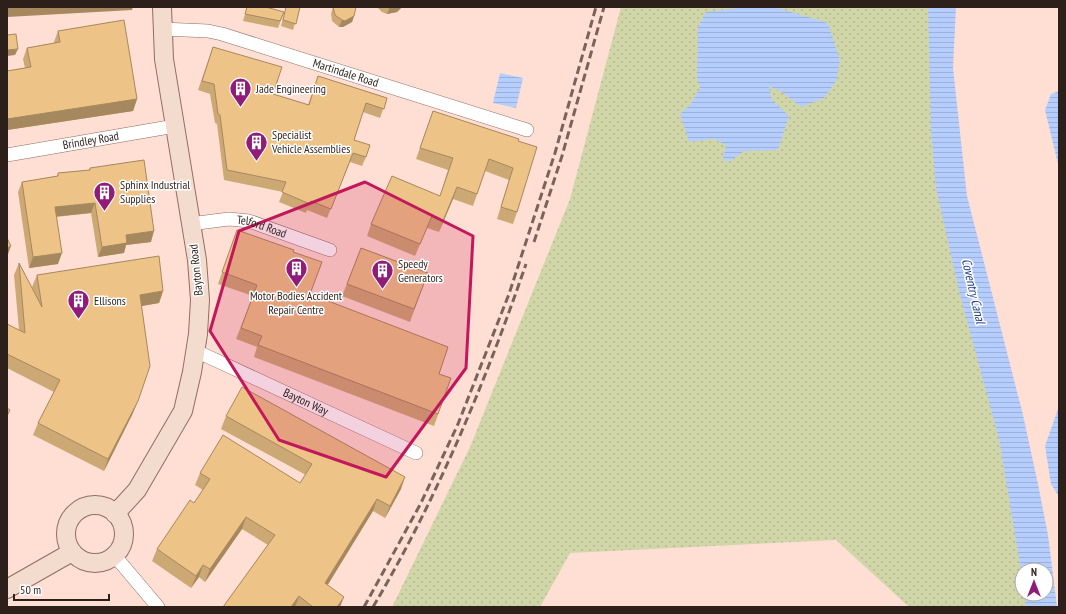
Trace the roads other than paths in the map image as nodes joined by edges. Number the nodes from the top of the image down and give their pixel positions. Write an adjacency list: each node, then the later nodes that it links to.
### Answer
1 (162, 7): 2 (street, Bayton Road)
2 (162, 29): 3 (street, Bayton Road); 4 (street, Martindale Road)
3 (175, 126): 5 (street, Brindley Road); 6 (street, Bayton Road)
4 (527, 130)
5 (7, 155)
6 (190, 224): 7 (street, Telford Road); 8 (street, Bayton Road)
7 (330, 250)
8 (196, 351): 9 (street, Bayton Way); 10 (street, Bayton Road)
9 (416, 453)
10 (116, 514): 11 (street); 12 (street)
11 (72, 552): 12 (street); 13 (street)
12 (115, 556): 14 (street)
13 (7, 589)
14 (158, 607)

